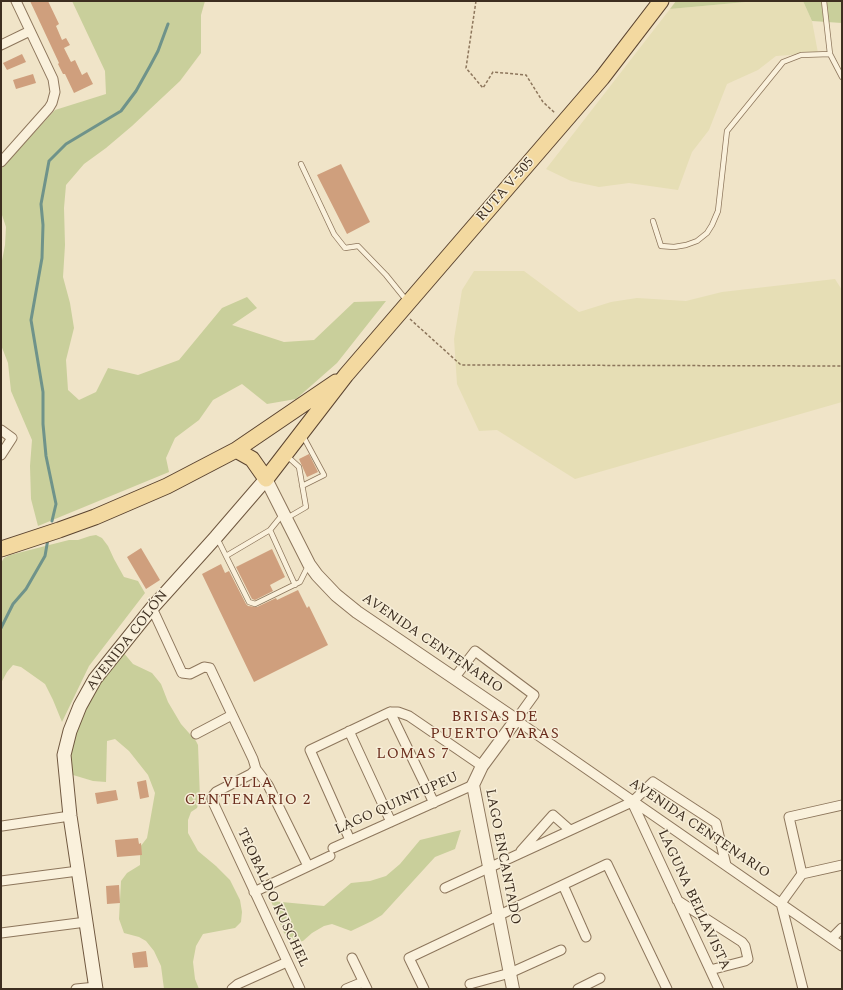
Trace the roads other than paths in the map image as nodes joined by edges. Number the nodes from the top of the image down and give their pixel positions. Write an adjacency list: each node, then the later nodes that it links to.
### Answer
1 (16, 1): 4 (street)
2 (661, 1): 11 (main road, RUTA V-505)
3 (824, 1): 6 (lane)
4 (30, 30): 5 (street); 8 (street)
5 (1, 45)
6 (830, 54): 7 (lane); 10 (lane)
7 (842, 76)
8 (1, 162)
9 (301, 164): 11 (lane)
10 (653, 221)
11 (405, 307): 12 (main road, RUTA V-505)
12 (346, 375): 14 (main road, AVENIDA COLÓN); 15 (main road)
13 (1, 430): 17 (street)
14 (301, 433): 16 (main road, AVENIDA COLÓN); 19 (lane)
15 (236, 450): 18 (main road); 23 (main road)
16 (285, 454): 18 (main road, AVENIDA COLÓN); 19 (lane)
17 (1, 455)
18 (266, 479): 20 (street, AVENIDA CENTENARIO); 22 (main road, AVENIDA COLÓN)
19 (302, 486): 20 (lane)
20 (284, 516): 21 (lane); 25 (street, AVENIDA CENTENARIO)
21 (270, 530): 24 (lane); 26 (lane)
22 (216, 537): 24 (lane); 27 (main road, AVENIDA COLÓN)
23 (1, 549)
24 (226, 556): 26 (lane)
25 (309, 564): 26 (lane); 28 (street, AVENIDA CENTENARIO)
26 (295, 584)
27 (152, 608): 30 (street); 40 (main road, AVENIDA COLÓN)
28 (455, 678): 31 (street, AVENIDA CENTENARIO); 31 (street)
29 (390, 712): 32 (street); 34 (street); 38 (street)
30 (232, 715): 33 (street); 35 (street)
31 (516, 720): 34 (street, LAGO ENCANTADO); 37 (street, AVENIDA CENTENARIO)
32 (349, 732): 41 (street); 44 (street)
33 (196, 734)
34 (482, 766): 36 (street, LAGO ENCANTADO)
35 (256, 769): 47 (street); 55 (street, TEOBALDO KUSCHEL)
36 (473, 785): 38 (street, LAGO QUINTUPEU); 49 (street, LAGO ENCANTADO)
37 (632, 802): 43 (street); 48 (street, AVENIDA CENTENARIO); 48 (street); 56 (street, LAGUNA BELLAVISTA)
38 (434, 803): 41 (street, LAGO QUINTUPEU)
39 (842, 805): 51 (street)
40 (70, 816): 42 (street); 50 (main road, AVENIDA COLÓN)
41 (391, 822): 44 (street, LAGO QUINTUPEU)
42 (2, 826)
43 (570, 830): 45 (street); 45 (street)
44 (350, 840): 47 (street, LAGO QUINTUPEU)
45 (519, 854): 49 (street)
46 (842, 865): 51 (street)
47 (308, 866): 55 (street, LAGO QUINTUPEU)
48 (726, 866): 57 (street, AVENIDA CENTENARIO)
49 (489, 868): 54 (street); 58 (street, LAGO ENCANTADO)
50 (78, 871): 52 (street); 59 (main road, AVENIDA COLÓN)
51 (802, 874): 57 (street)
52 (1, 881)
53 (563, 885): 58 (street); 62 (street); 81 (street)
54 (445, 888)
55 (254, 892): 67 (street, TEOBALDO KUSCHEL)
56 (678, 900): 68 (street, LAGUNA BELLAVISTA); 68 (street)
57 (781, 903): 63 (street, AVENIDA CENTENARIO); 83 (street)
58 (499, 916): 69 (street, LAGO ENCANTADO); 78 (street)
59 (86, 922): 61 (street); 73 (main road, AVENIDA COLÓN)
60 (842, 928): 63 (street)
61 (1, 933)
62 (586, 937)
63 (832, 938): 64 (street, AVENIDA CENTENARIO)
64 (842, 946)
65 (561, 950): 69 (street)
66 (352, 958): 72 (street)
67 (287, 962): 75 (street); 76 (street, TEOBALDO KUSCHEL)
68 (710, 970): 82 (street, LAGUNA BELLAVISTA)
69 (510, 973): 71 (street); 79 (street, LAGO ENCANTADO)
70 (600, 978): 80 (street)
71 (470, 984)
72 (365, 985): 77 (street)
73 (96, 988): 74 (street)
74 (76, 989)
75 (232, 989)
76 (300, 989)
77 (346, 989)
78 (424, 989)
79 (513, 989)
80 (578, 989)
81 (667, 989)
82 (719, 989)
83 (803, 989)

